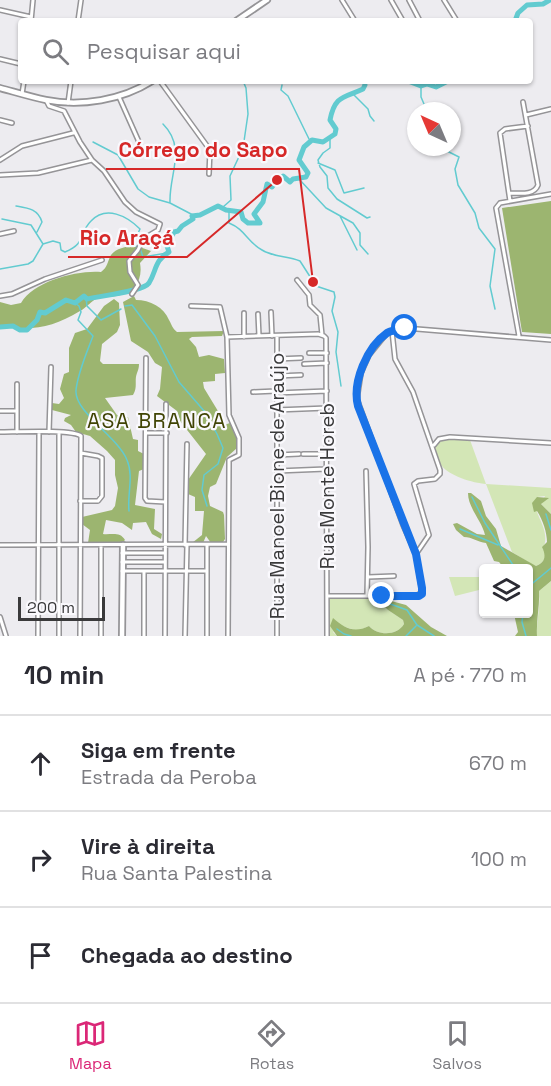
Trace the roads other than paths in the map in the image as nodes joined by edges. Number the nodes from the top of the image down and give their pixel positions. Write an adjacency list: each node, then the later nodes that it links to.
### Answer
1 (33, 0): 10 (street)
2 (81, 0): 11 (street)
3 (267, 0): 12 (main road)
4 (342, 0): 13 (street)
5 (392, 0): 14 (street)
6 (409, 0): 15 (street)
7 (444, 0): 16 (street)
8 (0, 10): 9 (street)
9 (28, 18)
10 (31, 18)
11 (78, 18)
12 (240, 18)
13 (353, 18)
14 (401, 18)
15 (418, 18)
16 (455, 18)
17 (0, 59): 18 (street)
18 (18, 63)
19 (24, 84): 24 (street)
20 (71, 84): 28 (street)
21 (147, 84): 25 (main road)
22 (162, 84): 38 (street)
23 (0, 88): 24 (main road)
24 (22, 94): 26 (main road)
25 (119, 96): 28 (main road); 35 (street)
26 (46, 100): 28 (main road); 34 (street)
27 (523, 102): 30 (street)
28 (68, 103)
29 (551, 110): 30 (street)
30 (526, 115): 33 (street)
31 (0, 120): 32 (street)
32 (12, 123)
33 (528, 126): 40 (street); 40 (street)
34 (74, 133): 36 (street); 37 (street)
35 (139, 142)
36 (92, 159): 39 (street); 47 (street)
37 (0, 160)
38 (210, 174)
39 (0, 175)
40 (509, 193): 42 (street)
41 (551, 194): 42 (street)
42 (510, 201): 58 (street)
43 (14, 231): 44 (street)
44 (0, 234)
45 (102, 260): 48 (street)
46 (297, 280): 57 (street, Rua Monte Horeb)
47 (132, 294)
48 (0, 296)
49 (191, 306): 59 (street)
50 (271, 312): 55 (street)
51 (244, 313): 60 (street)
52 (258, 314): 54 (street)
53 (392, 331): 58 (street); 90 (street); 111 (street)
54 (259, 336): 55 (street); 60 (street)
55 (272, 336): 56 (street)
56 (277, 336): 57 (street); 66 (street, Rua Manoel Bione de Araújo)
57 (324, 336): 63 (street, Rua Monte Horeb)
58 (519, 336): 61 (street)
59 (227, 337): 60 (street); 99 (street)
60 (244, 337)
61 (551, 340)
62 (309, 353): 63 (street)
63 (327, 353): 67 (street, Rua Monte Horeb)
64 (146, 358): 86 (street)
65 (301, 358): 66 (street)
66 (276, 359): 71 (street, Rua Manoel Bione de Araújo)
67 (327, 363): 68 (street); 73 (street, Rua Monte Horeb)
68 (304, 364)
69 (51, 367): 84 (street)
70 (301, 375): 71 (street)
71 (276, 376): 75 (street, Rua Manoel Bione de Araújo)
72 (17, 384): 80 (street)
73 (327, 391): 75 (street); 77 (street, Rua Monte Horeb)
74 (253, 392): 75 (street)
75 (276, 392): 78 (street, Rua Manoel Bione de Araújo)
76 (166, 404): 87 (street)
77 (327, 408): 78 (street); 92 (street, Rua Monte Horeb)
78 (276, 410): 93 (street, Rua Manoel Bione de Araújo)
79 (0, 411): 80 (street)
80 (17, 411): 82 (street)
81 (0, 432): 82 (street)
82 (17, 432): 83 (street)
83 (39, 432): 84 (street); 101 (street)
84 (49, 432): 85 (street)
85 (59, 432): 91 (street); 102 (street)
86 (146, 433): 87 (street); 98 (street)
87 (167, 433): 98 (street)
88 (551, 443): 90 (street)
89 (187, 444): 106 (street)
90 (433, 447): 111 (street)
91 (81, 453): 97 (street); 97 (street)
92 (327, 454): 93 (street); 94 (street, Rua Monte Horeb)
93 (277, 455): 95 (street, Rua Manoel Bione de Araújo)
94 (327, 469): 95 (street); 122 (street, Rua Monte Horeb)
95 (277, 471): 135 (street, Rua Manoel Bione de Araújo)
96 (366, 471): 120 (street)
97 (80, 501): 103 (street)
98 (165, 502): 108 (street)
99 (228, 544): 107 (street); 134 (street)
100 (0, 545): 101 (street)
101 (38, 545): 102 (street); 125 (street)
102 (59, 545): 103 (street); 126 (street)
103 (80, 545): 104 (street); 127 (street)
104 (101, 545): 105 (street); 128 (street)
105 (123, 545): 108 (street); 109 (main road)
106 (186, 545): 107 (street); 108 (street); 118 (street)
107 (207, 545): 116 (street)
108 (165, 546): 110 (street)
109 (122, 553): 110 (street); 112 (main road)
110 (165, 553): 113 (street)
111 (416, 554): 121 (street)
112 (122, 562): 113 (street); 114 (main road)
113 (165, 562): 115 (street)
114 (122, 571): 117 (street); 129 (main road)
115 (165, 571): 117 (street); 118 (street); 131 (street)
116 (207, 571): 118 (street); 133 (street)
117 (144, 572): 130 (street)
118 (186, 572): 132 (street)
119 (394, 576): 120 (street)
120 (368, 577): 121 (street)
121 (367, 595): 122 (street)
122 (327, 596): 136 (street, Rua Monte Horeb)
123 (0, 617): 124 (street)
124 (6, 636)
125 (38, 636)
126 (59, 636)
127 (80, 636)
128 (101, 636)
129 (122, 636)
130 (144, 636)
131 (165, 636)
132 (185, 636)
133 (207, 636)
134 (228, 636)
135 (277, 636)
136 (327, 636)

